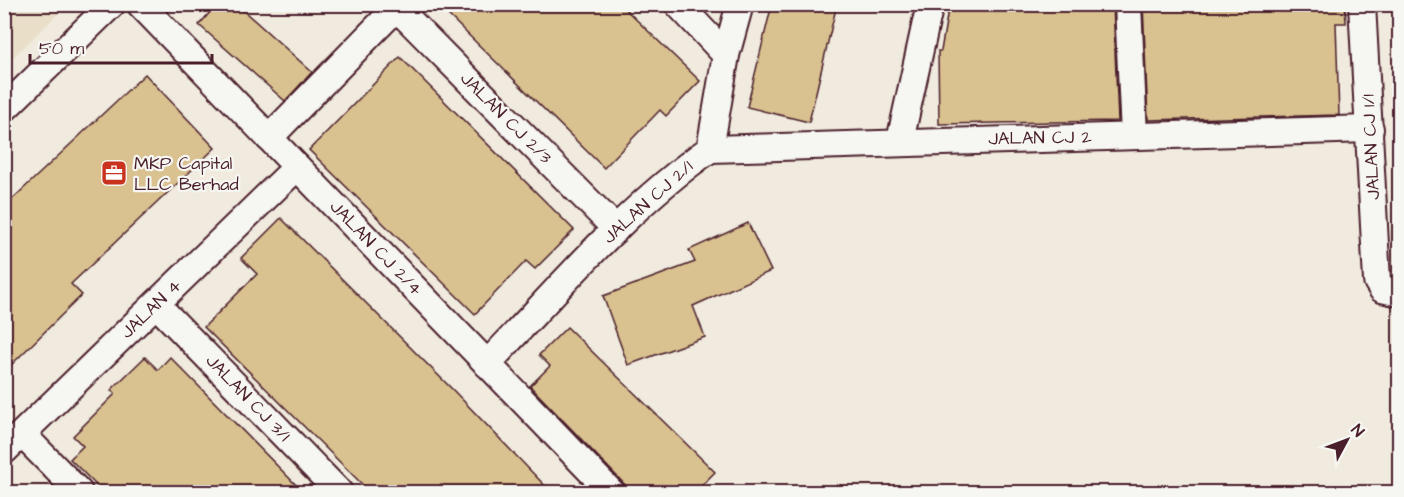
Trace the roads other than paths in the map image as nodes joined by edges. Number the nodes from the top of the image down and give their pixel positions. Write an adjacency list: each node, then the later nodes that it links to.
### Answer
1 (111, 4): 10 (street)
2 (140, 4): 13 (street, JALAN CJ 2/4)
3 (678, 4): 9 (street)
4 (740, 4): 9 (street, JALAN CJ 2/1)
5 (930, 4): 14 (street)
6 (1128, 4): 12 (street)
7 (1362, 4): 11 (street, JALAN CJ 1/1)
8 (399, 6): 13 (street); 17 (street, JALAN CJ 2/3)
9 (726, 55): 15 (street, JALAN CJ 2/1)
10 (4, 109)
11 (1371, 129): 12 (street, JALAN CJ 2); 18 (street, JALAN CJ 1/1)
12 (1134, 136): 14 (street, JALAN CJ 2)
13 (269, 138): 16 (street, JALAN CJ 2/4)
14 (900, 141): 15 (street, JALAN CJ 2)
15 (710, 148): 17 (street, JALAN CJ 2/1)
16 (297, 167): 19 (street, JALAN 4); 20 (street, JALAN CJ 2/4)
17 (616, 229): 20 (street, JALAN CJ 2/1)
18 (1391, 291)
19 (156, 304): 21 (street, JALAN 4); 23 (street, JALAN CJ 3/1)
20 (487, 364): 24 (street, JALAN CJ 2/4)
21 (13, 442): 22 (street)
22 (79, 492)
23 (339, 492)
24 (611, 492)

